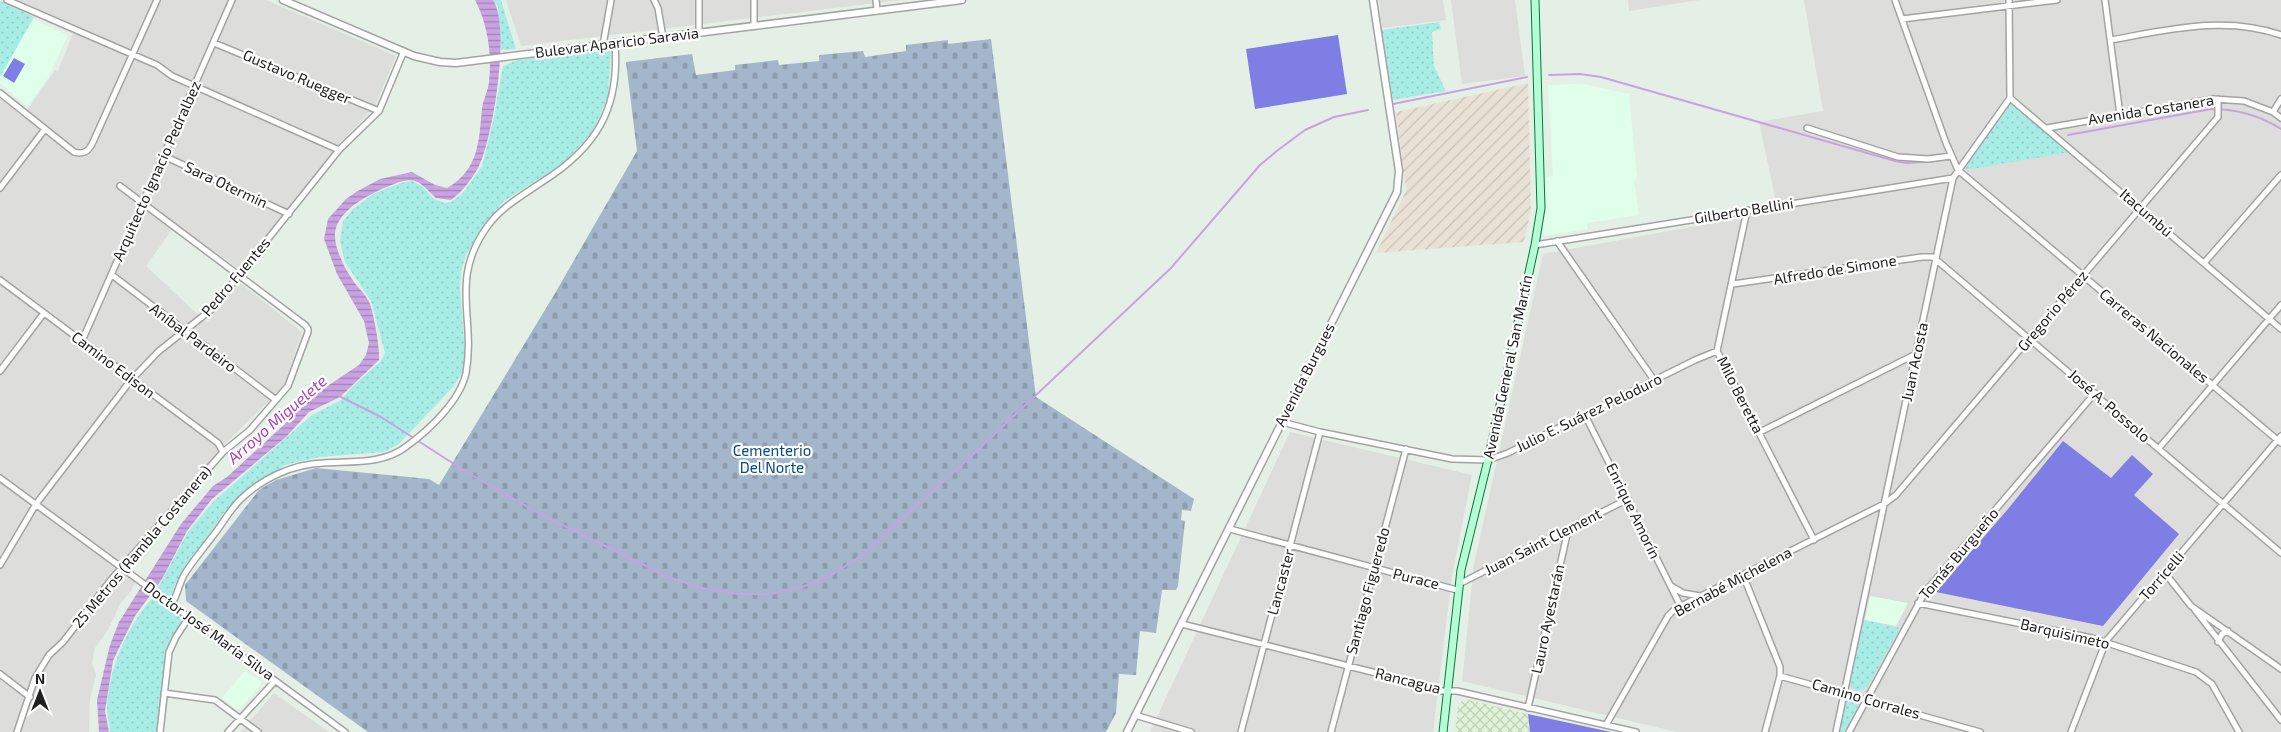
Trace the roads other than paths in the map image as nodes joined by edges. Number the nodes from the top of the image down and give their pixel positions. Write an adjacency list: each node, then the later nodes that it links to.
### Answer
1 (7, 0): 29 (street)
2 (157, 0): 29 (street)
3 (232, 0): 25 (street, Arquitecto Ignacio Pedralbez)
4 (284, 0): 28 (street, Bulevar Aparicio Saravia)
5 (611, 0): 27 (street)
6 (654, 0): 23 (street)
7 (699, 0): 21 (street)
8 (754, 0): 20 (street)
9 (876, 0): 18 (street)
10 (962, 0): 16 (street, Bulevar Aparicio Saravia)
11 (1373, 0): 79 (street, Avenida Burgues)
12 (1535, 0): 55 (main road, Avenida General San Martín)
13 (1895, 0): 19 (street)
14 (2056, 0): 17 (street)
15 (2105, 0): 24 (street)
16 (912, 3): 18 (street, Bulevar Aparicio Saravia)
17 (2009, 3): 19 (street); 32 (street)
18 (877, 10): 20 (street, Bulevar Aparicio Saravia)
19 (1902, 19): 44 (street)
20 (754, 26): 21 (street, Bulevar Aparicio Saravia)
21 (700, 33): 23 (street, Bulevar Aparicio Saravia)
22 (2281, 35): 24 (street)
23 (663, 38): 26 (street, Bulevar Aparicio Saravia)
24 (2110, 40): 37 (street)
25 (214, 43): 30 (street, Arquitecto Ignacio Pedralbez); 35 (street, Gustavo Ruegger)
26 (615, 44): 27 (street, Bulevar Aparicio Saravia); 106 (street)
27 (604, 45): 28 (street, Bulevar Aparicio Saravia)
28 (404, 51): 35 (street, Pedro Fuentes)
29 (132, 54): 30 (street); 41 (street)
30 (195, 86): 42 (street); 43 (street, Arquitecto Ignacio Pedralbez)
31 (0, 93): 41 (street)
32 (2010, 98): 40 (street, Itacumbú); 45 (street, Juan Acosta)
33 (2218, 99): 36 (street, Avenida Costanera); 37 (street, Avenida Costanera); 51 (street, Gregorio Pérez)
34 (2281, 99): 36 (street)
35 (379, 111): 42 (street, Pedro Fuentes)
36 (2273, 112): 38 (street, Avenida Costanera)
37 (2120, 115): 40 (street, Avenida Costanera)
38 (2281, 118)
39 (1807, 128): 44 (street)
40 (2047, 128): 51 (street, Itacumbú)
41 (45, 129): 49 (street)
42 (339, 150): 53 (street, Pedro Fuentes)
43 (164, 156): 50 (street, Arquitecto Ignacio Pedralbez); 53 (street, Sara Otermin)
44 (1951, 156): 45 (street)
45 (1958, 170): 47 (street, Juan Acosta); 60 (street, Carreras Nacionales)
46 (2281, 175): 57 (street)
47 (1953, 178): 52 (street, Gilberto Bellini); 56 (street, Juan Acosta)
48 (120, 186): 50 (street)
49 (0, 188)
50 (143, 203): 58 (street); 59 (street, Arquitecto Ignacio Pedralbez)
51 (2141, 208): 57 (street, Itacumbú); 60 (street, Gregorio Pérez)
52 (1747, 210): 54 (street, Gilberto Bellini); 62 (street, Milo Beretta)
53 (288, 214): 58 (street, Pedro Fuentes)
54 (1557, 241): 55 (street, Gilberto Bellini); 74 (street)
55 (1535, 245): 86 (main road, Avenida General San Martín)
56 (1936, 259): 62 (street, Alfredo de Simone); 68 (street, José A. Possolo); 71 (street, Juan Acosta)
57 (2204, 263): 65 (street, Itacumbú)
58 (238, 274): 67 (street, Pedro Fuentes); 77 (street, 25 Metros (Rambla Costanera))
59 (112, 275): 67 (street, Aníbal Pardeiro); 69 (street, Arquitecto Ignacio Pedralbez)
60 (2082, 275): 68 (street, Gregorio Pérez); 75 (street, Carreras Nacionales)
61 (0, 280): 64 (street, Camino Edison)
62 (1733, 284): 70 (street, Milo Beretta)
63 (2281, 305): 65 (street)
64 (44, 313): 69 (street, Camino Edison); 72 (street)
65 (2269, 318): 66 (street, Itacumbú); 75 (street)
66 (2281, 329)
67 (184, 332): 73 (street, Pedro Fuentes); 77 (street, Aníbal Pardeiro)
68 (2030, 339): 76 (street, José A. Possolo); 90 (street, Gregorio Pérez)
69 (82, 341): 73 (street, Camino Edison)
70 (1717, 351): 74 (street, Julio E. Suárez Peloduro); 81 (street, Milo Beretta)
71 (1916, 354): 81 (street); 90 (street, Juan Acosta)
72 (0, 371)
73 (131, 380): 85 (street, Camino Edison); 89 (street, Pedro Fuentes)
74 (1654, 380): 78 (street, Julio E. Suárez Peloduro)
75 (2212, 385): 82 (street, Carreras Nacionales); 83 (street)
76 (2095, 394): 83 (street, José A. Possolo); 105 (street, Tomás Burgueño)
77 (276, 400): 85 (street, 25 Metros (Rambla Costanera))
78 (1585, 416): 86 (street, Julio E. Suárez Peloduro); 88 (street, Enrique Amorín)
79 (1282, 422): 80 (street, Julio E. Suárez Peloduro); 92 (street, Avenida Burgues)
80 (1320, 432): 84 (street, Julio E. Suárez Peloduro); 95 (street, Lancaster)
81 (1760, 432): 94 (street, Milo Beretta)
82 (2280, 440): 91 (street, Torricelli)
83 (2159, 448): 91 (street, José A. Possolo)
84 (1406, 450): 86 (street, Julio E. Suárez Peloduro); 99 (street, Santiago Figueredo)
85 (223, 452): 98 (street, 25 Metros (Rambla Costanera))
86 (1488, 460): 103 (main road, Avenida General San Martín)
87 (0, 478): 89 (street, Doctor José María Silva)
88 (1628, 499): 93 (street, Juan Saint Clement); 102 (street, Enrique Amorín)
89 (36, 504): 97 (street, Pedro Fuentes); 98 (street, Doctor José María Silva)
90 (1884, 504): 94 (street, Bernabé Michelena); 122 (street, Juan Acosta)
91 (2224, 504): 96 (street, José A. Possolo); 100 (street, Torricelli)
92 (1230, 529): 95 (street, Purace); 110 (street, Avenida Burgues)
93 (1568, 530): 103 (street, Juan Saint Clement); 125 (street, Lauro Ayestarán)
94 (1814, 540): 101 (street, Bernabé Michelena)
95 (1292, 544): 99 (street, Purace); 114 (street, Lancaster)
96 (2281, 553)
97 (0, 565)
98 (123, 568): 106 (street, Doctor José María Silva); 123 (street, 25 Metros (Rambla Costanera))
99 (1374, 568): 103 (street, Purace); 115 (street, Santiago Figueredo)
100 (2165, 573): 107 (street); 112 (street, Torricelli)
101 (1743, 575): 104 (street, Bernabé Michelena); 118 (street)
102 (1670, 586): 104 (street); 108 (street, Enrique Amorín)
103 (1458, 587): 120 (main road, Avenida General San Martín)
104 (1701, 597): 108 (street, Bernabé Michelena)
105 (1918, 603): 112 (street, Barquisimeto); 124 (street, Tomás Burgueño)
106 (172, 604): 109 (street, Doctor José María Silva)
107 (2191, 606): 111 (street); 113 (street)
108 (1681, 607): 129 (street, Bernabé Michelena)
109 (189, 617): 119 (street, Doctor José María Silva); 121 (street)
110 (1182, 624): 114 (street, Rancagua); 126 (street, Avenida Burgues)
111 (2228, 631): 113 (street); 116 (street)
112 (2106, 641): 145 (street, Torricelli); 146 (street, Barquisimeto)
113 (2218, 642): 128 (street)
114 (1264, 645): 115 (street, Rancagua); 137 (street, Lancaster)
115 (1348, 666): 120 (street, Rancagua); 138 (street, Santiago Figueredo)
116 (2281, 669)
117 (0, 674): 123 (street)
118 (1780, 676): 122 (street, Camino Corrales); 141 (street)
119 (275, 681): 127 (street); 134 (street, Doctor José María Silva)
120 (1447, 691): 125 (street, Rancagua); 139 (main road, Avenida General San Martín)
121 (164, 693): 127 (street); 131 (street)
122 (1843, 693): 124 (street, Camino Corrales); 142 (street, Juan Acosta)
123 (30, 697): 130 (street, 25 Metros (Rambla Costanera))
124 (1867, 699): 143 (street, Tomás Burgueño); 144 (street, Camino Corrales)
125 (1528, 708): 129 (street, Rancagua)
126 (1136, 715): 135 (street, Avenida Burgues); 136 (street)
127 (241, 719): 132 (street); 133 (street)
128 (2281, 720)
129 (1606, 725): 140 (street, Rancagua)
130 (17, 732)
131 (160, 732)
132 (228, 732)
133 (258, 732)
134 (344, 732)
135 (1127, 732)
136 (1191, 732)
137 (1241, 732)
138 (1331, 732)
139 (1442, 732)
140 (1636, 732)
141 (1765, 732)
142 (1836, 732)
143 (1849, 732)
144 (1980, 732)
145 (2071, 732)
146 (2239, 732)

